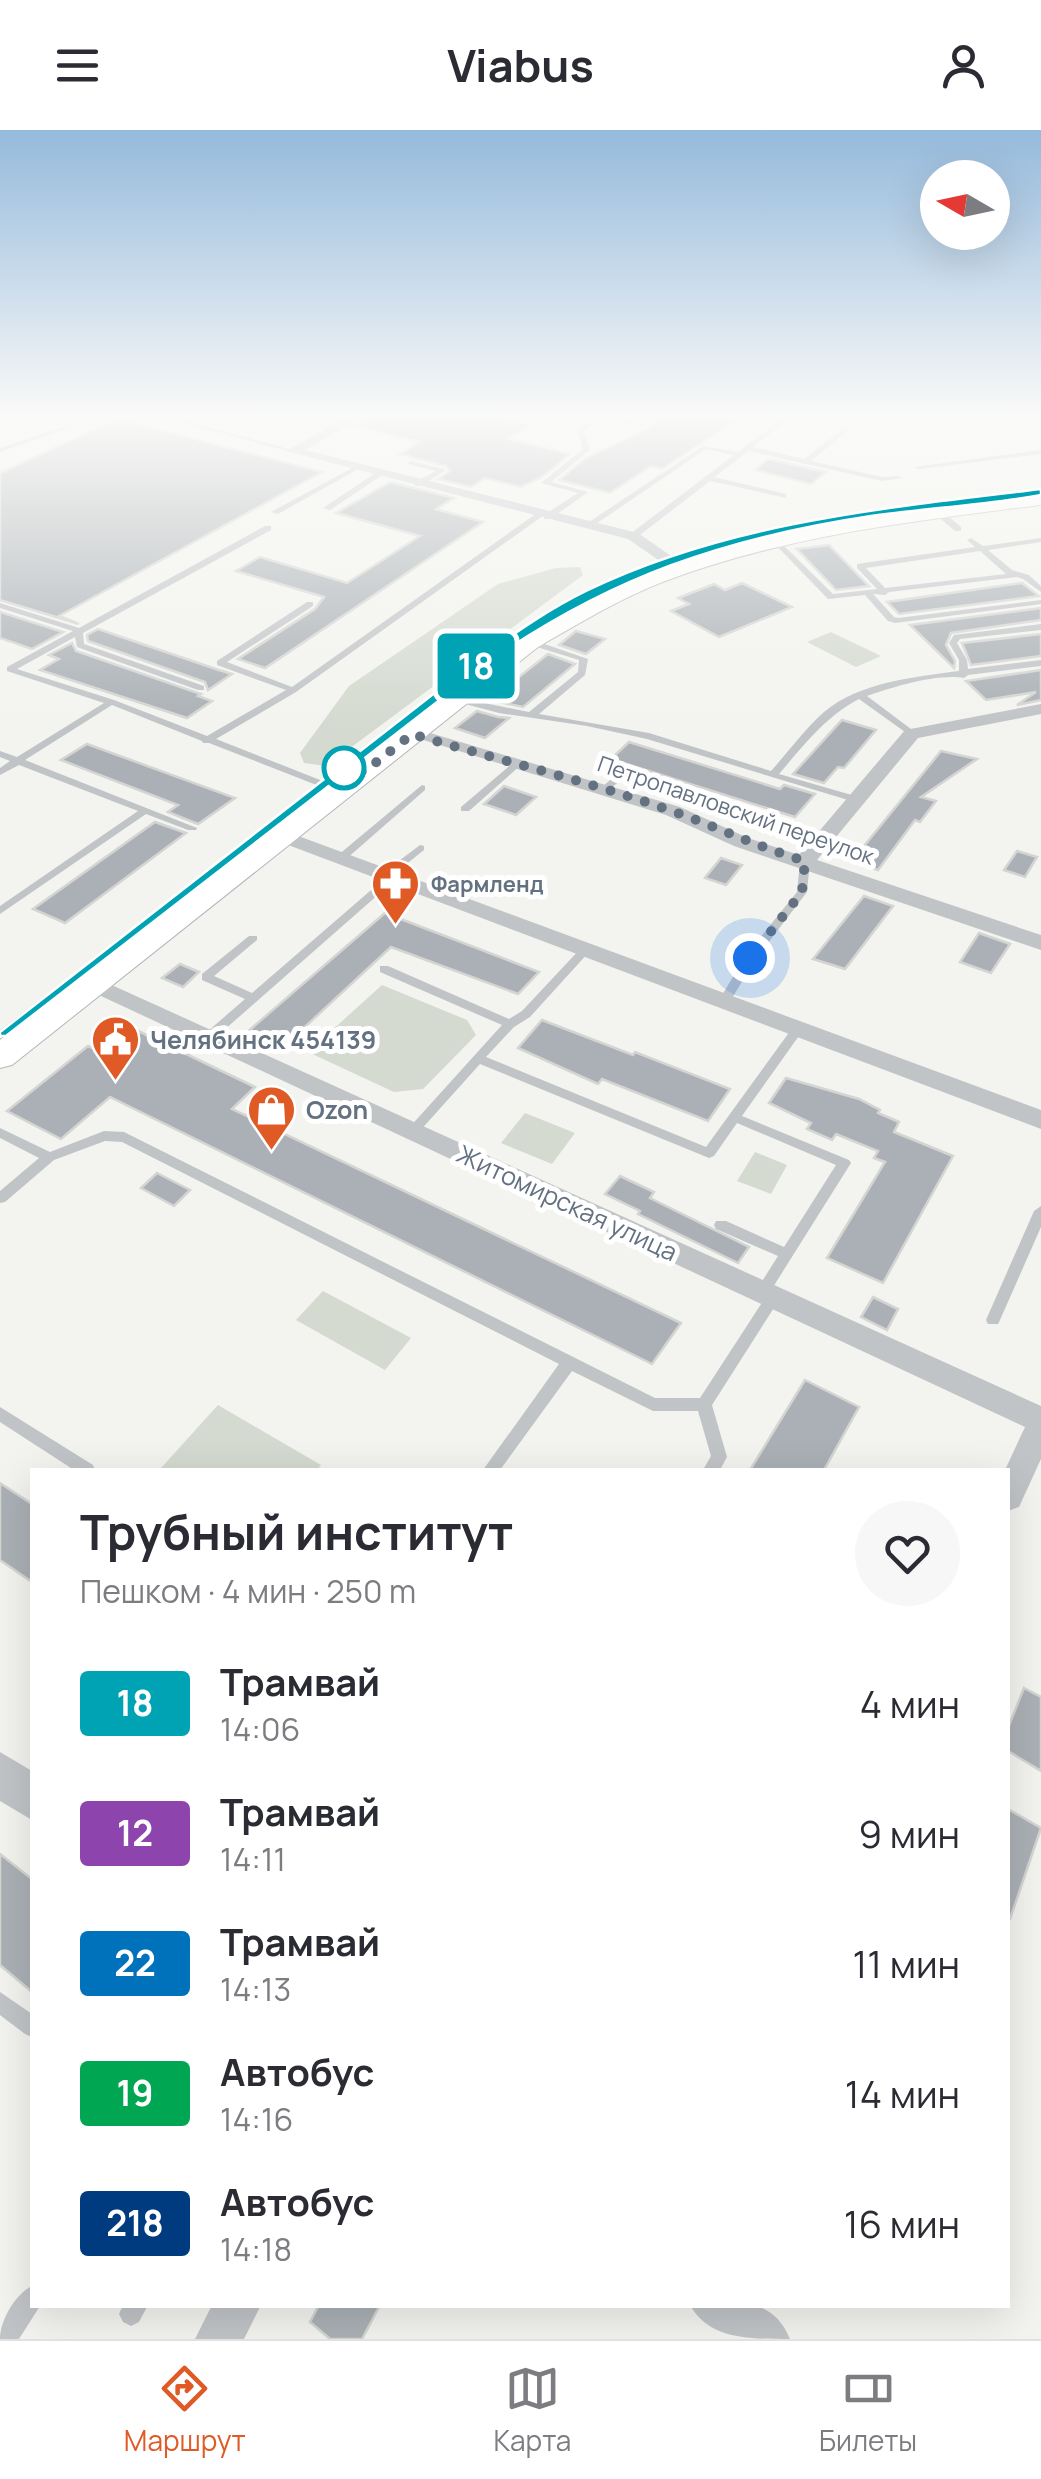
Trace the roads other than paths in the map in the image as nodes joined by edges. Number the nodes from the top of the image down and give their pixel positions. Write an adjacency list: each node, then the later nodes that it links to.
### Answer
1 (538, 520): 28 (lane)
2 (562, 520): 6 (street)
3 (596, 520): 6 (lane)
4 (653, 520): 8 (lane)
5 (947, 520): 9 (main road)
6 (587, 526): 8 (street)
7 (268, 528): 22 (lane)
8 (632, 536): 13 (street)
9 (774, 538): 13 (main road); 17 (lane)
10 (971, 540): 12 (lane)
11 (1041, 540): 12 (lane)
12 (982, 548): 14 (lane); 16 (lane)
13 (679, 566): 23 (main road)
14 (1014, 574): 15 (lane); 16 (lane)
15 (1041, 590)
16 (885, 593): 17 (lane)
17 (869, 595): 18 (lane)
18 (1041, 602)
19 (0, 604): 22 (lane)
20 (310, 604): 28 (lane)
21 (1041, 626): 26 (lane)
22 (78, 630): 25 (lane); 27 (lane)
23 (530, 642): 30 (main road); 33 (lane)
24 (1041, 664): 26 (lane)
25 (5, 668): 31 (lane)
26 (964, 675): 29 (lane)
27 (201, 688)
28 (293, 690): 36 (lane)
29 (860, 696): 35 (lane); 42 (lane)
30 (455, 700): 33 (lane); 34 (main road)
31 (111, 702): 36 (lane); 38 (lane)
32 (1041, 710): 35 (street)
33 (532, 715): 42 (lane)
34 (412, 734): 39 (street, Петропавловский переулок); 45 (main road)
35 (912, 734): 46 (street)
36 (206, 741): 45 (lane)
37 (0, 754): 38 (lane)
38 (17, 761): 41 (lane); 48 (lane)
39 (517, 764): 44 (street, Петропавловский переулок); 49 (lane)
40 (627, 770): 44 (lane)
41 (0, 772)
42 (772, 775): 46 (lane)
43 (422, 788): 54 (lane)
44 (605, 789): 55 (street, Петропавловский переулок)
45 (340, 791): 51 (main road)
46 (858, 800): 52 (street)
47 (730, 809): 52 (lane)
48 (144, 810): 50 (lane); 57 (lane)
49 (465, 810)
50 (192, 828)
51 (282, 836): 54 (street); 62 (main road)
52 (822, 840): 55 (street)
53 (420, 848): 56 (lane)
54 (341, 858): 56 (street)
55 (805, 861): 59 (street, Петропавловский переулок); 64 (lane)
56 (390, 876): 60 (street); 63 (lane)
57 (0, 911)
58 (253, 938): 63 (lane)
59 (1041, 944)
60 (585, 950): 64 (street); 65 (lane)
61 (384, 969): 65 (lane)
62 (94, 984): 67 (street, Житомирская улица); 68 (main road)
63 (254, 998): 67 (lane)
64 (724, 1002): 66 (street)
65 (510, 1024): 69 (lane)
66 (797, 1030): 70 (lane); 71 (street)
67 (211, 1035): 72 (street, Житомирская улица)
68 (0, 1057)
69 (479, 1059): 70 (lane); 72 (lane)
70 (736, 1118): 78 (lane)
71 (1041, 1120)
72 (414, 1130): 79 (street, Житомирская улица)
73 (0, 1133): 74 (lane)
74 (49, 1157): 75 (lane); 81 (lane)
75 (0, 1198)
76 (1041, 1211): 80 (lane)
77 (721, 1225): 78 (lane)
78 (786, 1254): 79 (lane)
79 (766, 1297): 82 (lane); 84 (street, Житомирская улица)
80 (993, 1320)
81 (568, 1364): 82 (lane); 86 (lane)
82 (704, 1404): 87 (lane)
83 (0, 1414): 85 (lane)
84 (1041, 1423): 88 (street)
85 (85, 1468)
86 (492, 1468)
87 (712, 1468)
88 (1010, 1493)
89 (0, 1774): 90 (street)
90 (30, 1796)
91 (0, 2002): 92 (lane)
92 (30, 2025)
93 (30, 2301): 96 (lane)
94 (236, 2308): 97 (street)
95 (721, 2308): 98 (street)
96 (6, 2339)
97 (218, 2339)
98 (762, 2339)

